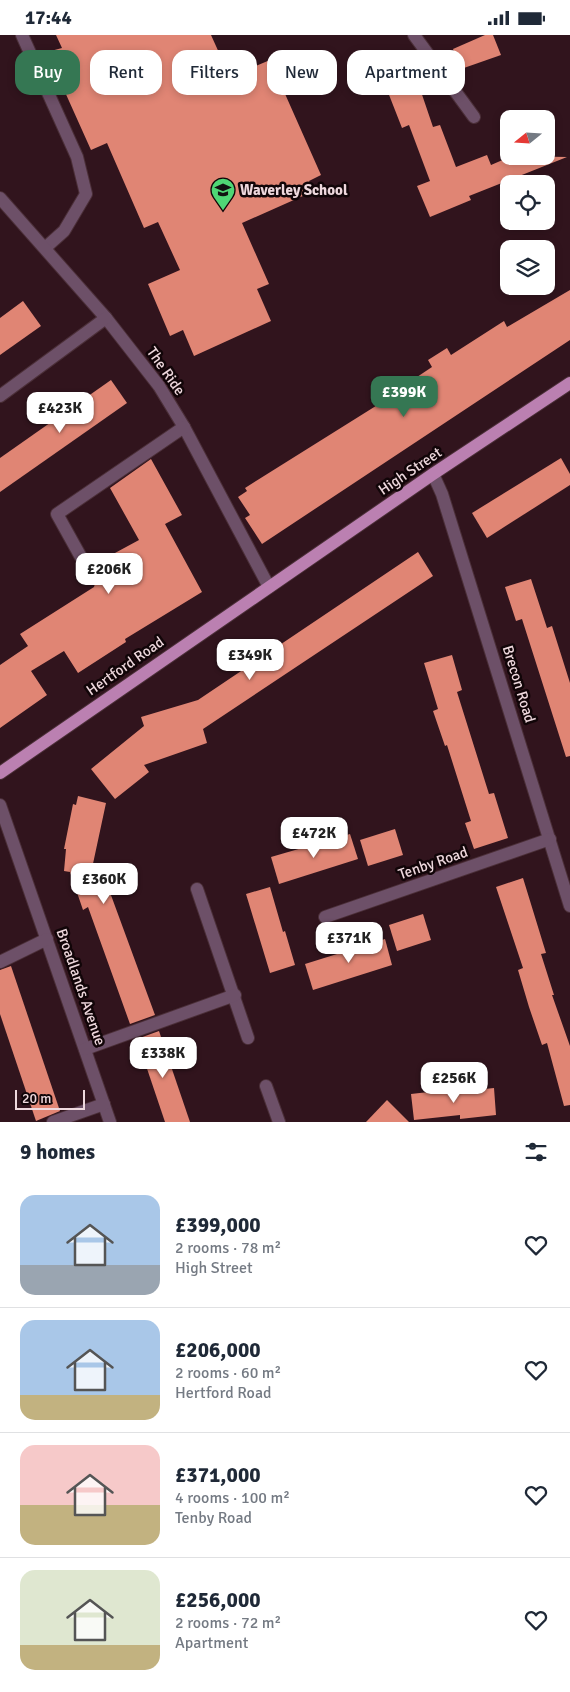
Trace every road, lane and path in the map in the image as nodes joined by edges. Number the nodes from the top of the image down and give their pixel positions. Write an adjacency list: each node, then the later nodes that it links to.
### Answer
1 (22, 35): 5 (street)
2 (414, 35): 3 (street)
3 (474, 117)
4 (0, 198): 5 (street, The Ride)
5 (45, 248): 6 (street, The Ride)
6 (106, 318): 8 (street); 9 (street, The Ride)
7 (570, 383): 10 (main road, High Street)
8 (0, 396)
9 (184, 427): 11 (street); 12 (street, The Ride)
10 (433, 474): 12 (main road, High Street); 15 (street, Brecon Road)
11 (82, 559)
12 (269, 587): 13 (main road, Hertford Road)
13 (0, 773)
14 (0, 805): 19 (street, Broadlands Avenue)
15 (550, 839): 17 (street, Brecon Road); 18 (street, Tenby Road)
16 (197, 889): 21 (street)
17 (570, 906)
18 (325, 917)
19 (47, 939): 20 (street); 23 (street, Broadlands Avenue)
20 (0, 962)
21 (234, 995): 22 (street); 23 (street)
22 (248, 1038)
23 (85, 1049): 25 (street, Broadlands Avenue)
24 (266, 1086): 28 (street)
25 (104, 1104): 26 (street); 27 (street, Broadlands Avenue)
26 (53, 1122)
27 (110, 1122)
28 (279, 1122)

